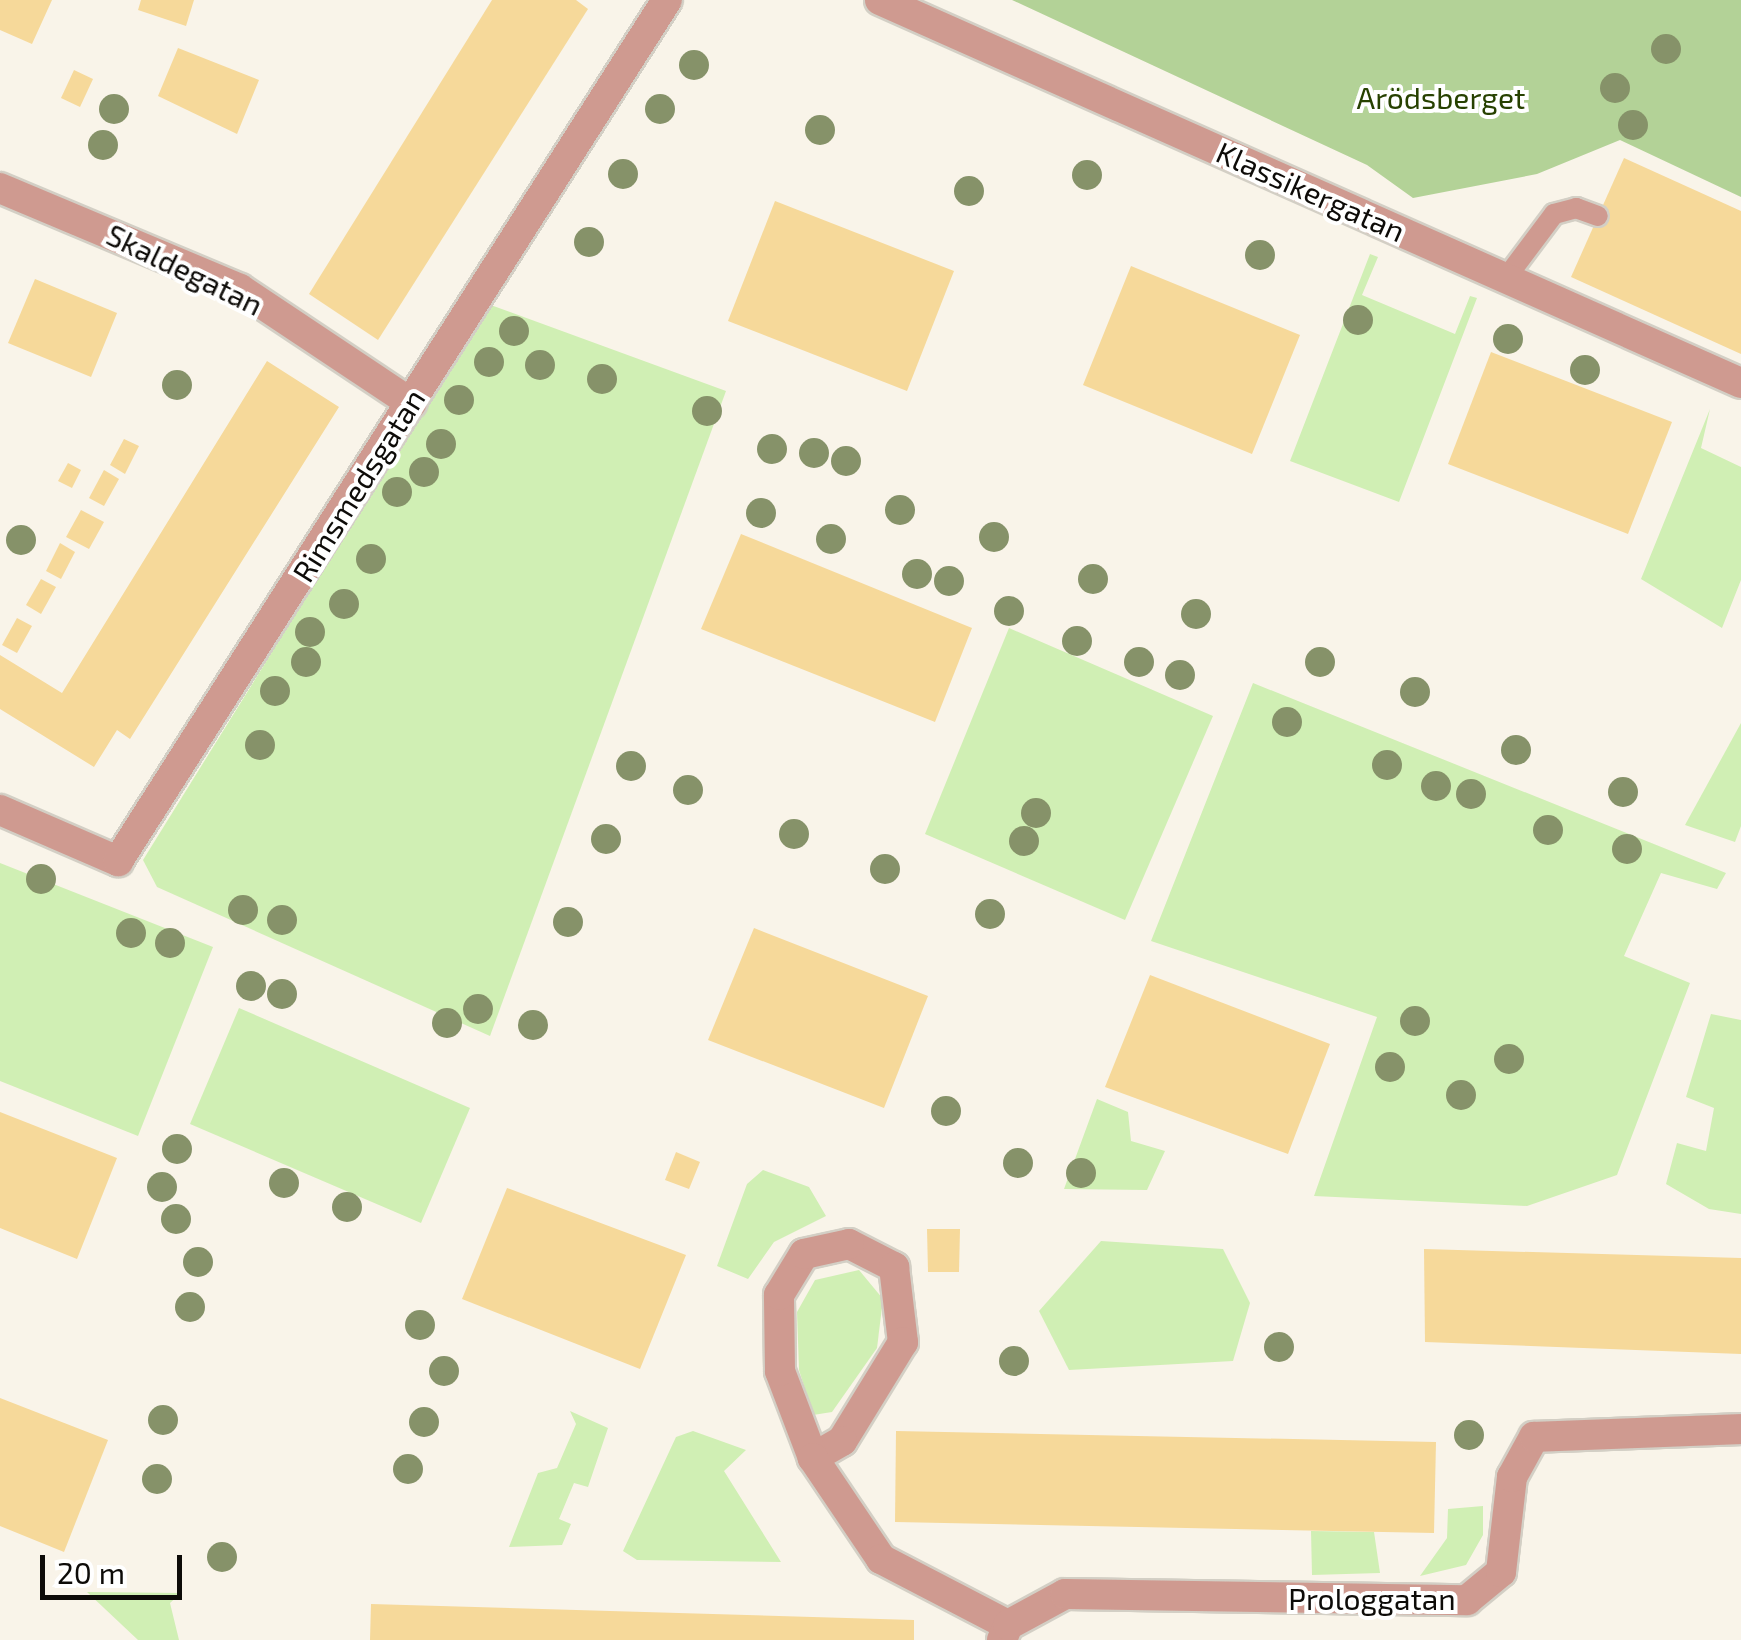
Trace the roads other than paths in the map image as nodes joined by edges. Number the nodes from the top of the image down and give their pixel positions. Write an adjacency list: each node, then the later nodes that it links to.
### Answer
1 (667, 0): 7 (street, Rimsmedsgatan)
2 (880, 0): 5 (street, Klassikergatan)
3 (0, 188): 7 (street, Skaldegatan)
4 (1598, 216): 5 (lane)
5 (1506, 278): 6 (street, Klassikergatan)
6 (1741, 383)
7 (410, 403): 8 (street, Rimsmedsgatan)
8 (0, 810)
9 (1741, 1429): 11 (street, Prologgatan)
10 (814, 1458): 10 (street); 11 (street)
11 (1005, 1632)

